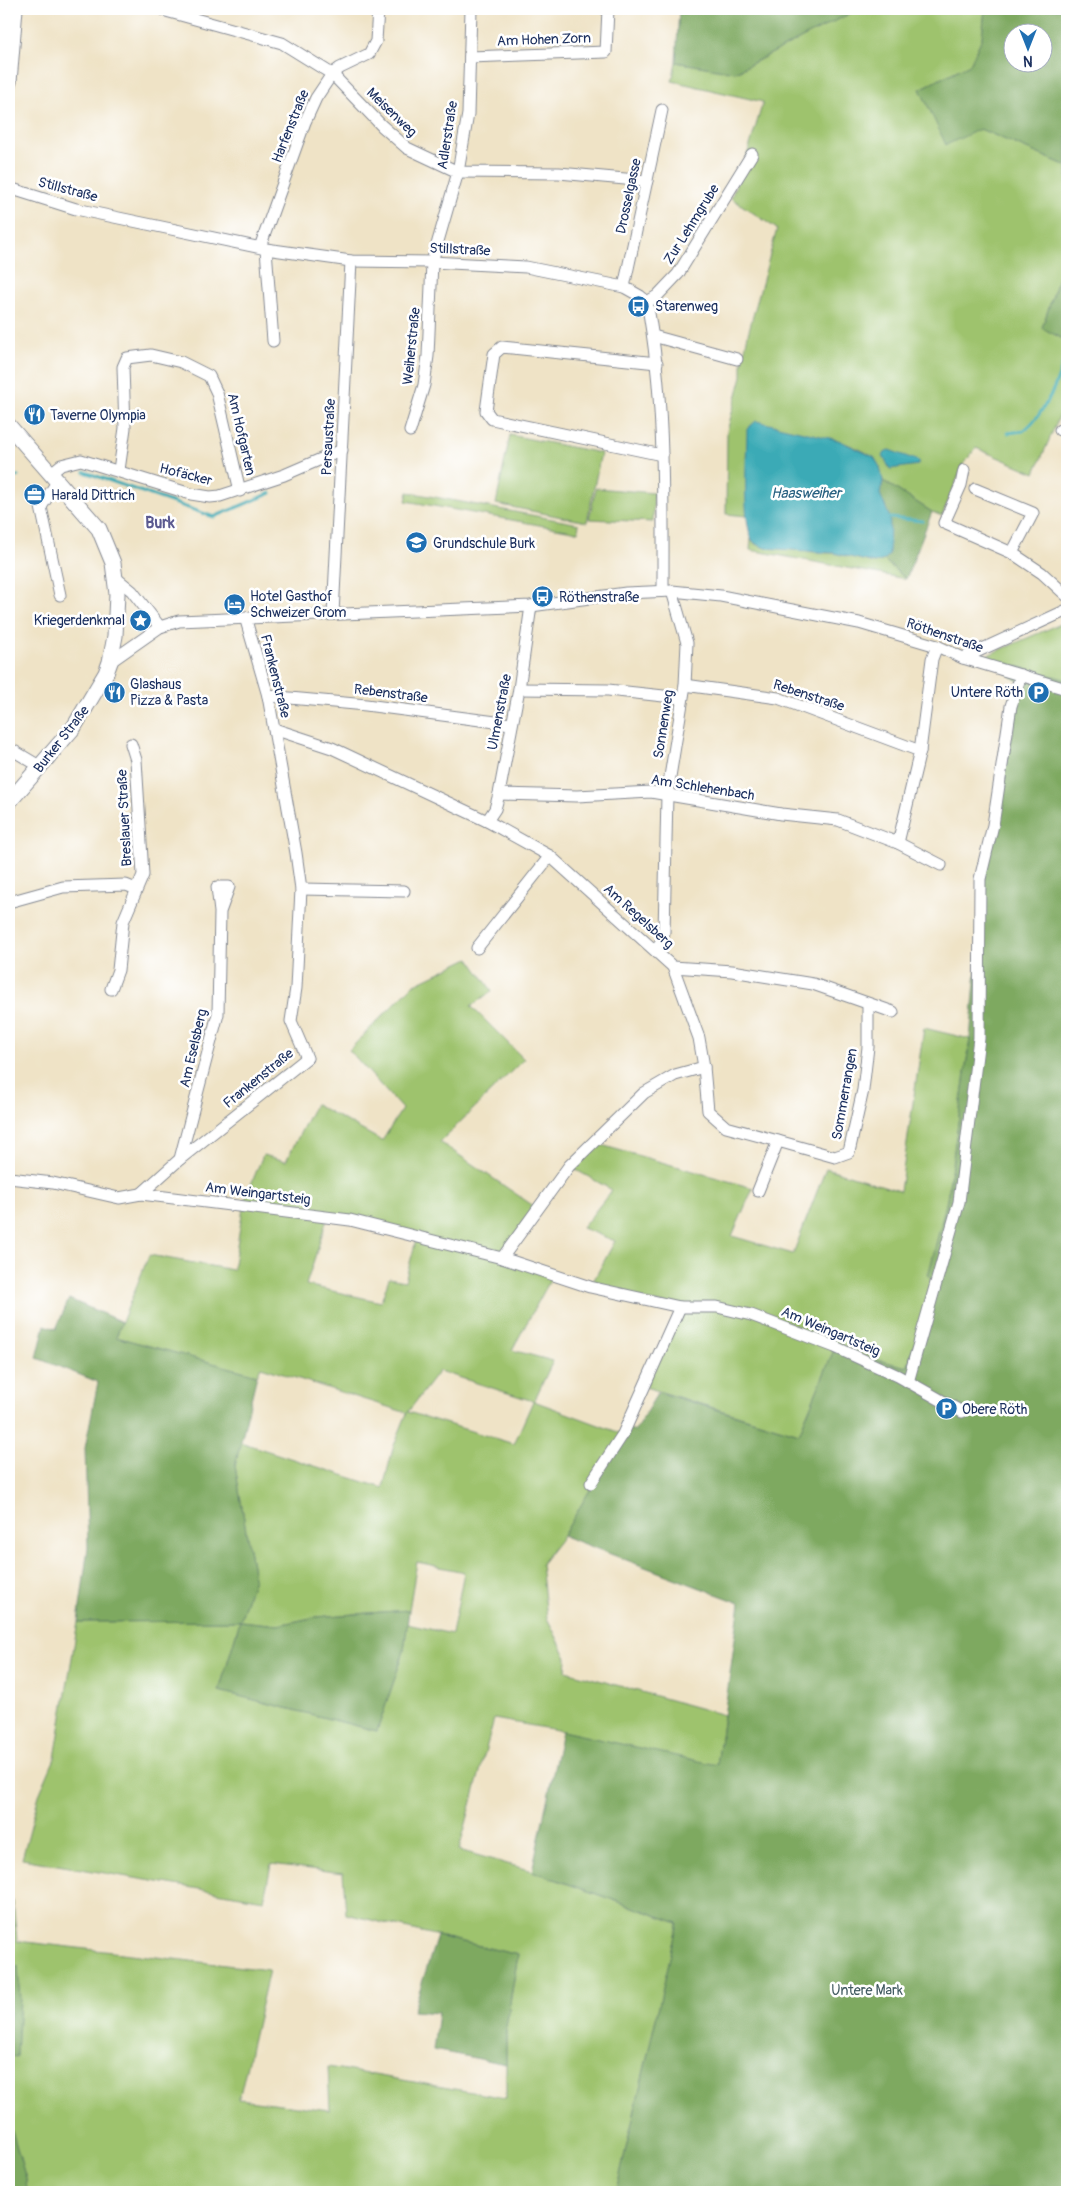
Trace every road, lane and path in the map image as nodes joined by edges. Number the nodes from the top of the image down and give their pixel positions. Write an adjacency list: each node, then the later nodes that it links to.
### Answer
1 (15, 9): 8 (main road)
2 (166, 9): 7 (street, Meisenweg)
3 (378, 9): 7 (street, Harfenstraße)
4 (471, 9): 6 (street, Adlerstraße)
5 (608, 9): 6 (street, Am Hohen Zorn)
6 (470, 57): 11 (street, Adlerstraße)
7 (332, 74): 11 (street, Meisenweg); 14 (street, Harfenstraße)
8 (9, 82)
9 (662, 110): 12 (street, Drosselgasse)
10 (752, 154): 18 (street, Zur Lehmgrube)
11 (458, 172): 12 (street, Meisenweg); 16 (street, Adlerstraße)
12 (647, 181): 17 (street, Drosselgasse)
13 (9, 188): 14 (street, Stillstraße)
14 (263, 248): 15 (street, Stillstraße); 20 (street)
15 (351, 261): 16 (street, Stillstraße); 25 (street, Persaustraße)
16 (432, 262): 17 (street, Stillstraße); 24 (street, Weiherstraße)
17 (624, 287): 18 (street, Stillstraße)
18 (647, 302): 19 (street)
19 (653, 336): 21 (street); 22 (street)
20 (273, 341)
21 (737, 359)
22 (657, 364): 26 (street); 26 (street)
23 (9, 426): 29 (main road, Burker Straße)
24 (410, 431)
25 (342, 450): 31 (street, Hofäcker); 39 (street, Persaustraße)
26 (662, 455): 34 (street)
27 (119, 470): 29 (street, Hofäcker); 31 (street, Hofäcker); 31 (street, Am Hofgarten)
28 (964, 470): 32 (street)
29 (54, 478): 33 (main road, Burker Straße); 35 (street)
30 (975, 490): 32 (street)
31 (240, 491)
32 (1012, 553): 36 (street)
33 (116, 578): 41 (street); 44 (main road, Burker Straße)
34 (668, 591): 37 (street, Röthenstraße); 42 (street, Röthenstraße); 46 (street, Sonnenweg)
35 (60, 595)
36 (1067, 596)
37 (531, 606): 39 (street, Röthenstraße); 48 (street, Ulmenstraße)
38 (1067, 610): 43 (street)
39 (333, 614): 40 (street, Röthenstraße)
40 (245, 617): 41 (street, Röthenstraße); 49 (street, Frankenstraße)
41 (160, 627): 44 (street, Röthenstraße)
42 (937, 646): 43 (street, Röthenstraße); 55 (street)
43 (963, 658): 45 (street, Röthenstraße)
44 (110, 662): 56 (main road, Burker Straße)
45 (1021, 675): 47 (street, Röthenstraße); 83 (street)
46 (685, 685): 50 (street, Sonnenweg); 55 (street, Rebenstraße)
47 (1063, 688)
48 (519, 689): 50 (street); 51 (street, Ulmenstraße)
49 (268, 696): 51 (street, Rebenstraße); 52 (street, Frankenstraße)
50 (682, 698): 58 (street, Sonnenweg)
51 (511, 724): 57 (street, Ulmenstraße)
52 (274, 729): 60 (street, Am Regelsberg); 64 (street, Frankenstraße)
53 (130, 744): 65 (street, Breslauer Straße)
54 (9, 748): 56 (street)
55 (920, 751): 61 (street)
56 (41, 767): 59 (main road, Burker Straße)
57 (499, 794): 58 (street, Am Schlehenbach); 60 (street, Ulmenstraße)
58 (667, 795): 61 (street, Am Schlehenbach); 70 (street, Sonnenweg)
59 (9, 802)
60 (487, 821): 62 (street, Am Regelsberg)
61 (898, 842): 63 (street, Am Schlehenbach)
62 (550, 856): 69 (street); 70 (street, Am Regelsberg)
63 (941, 865)
64 (301, 889): 66 (street); 77 (street, Frankenstraße)
65 (136, 890): 67 (street, Breslauer Straße); 72 (street, Breslauer Straße)
66 (404, 891)
67 (9, 902)
68 (220, 912): 77 (street, Am Eselsberg)
69 (477, 948)
70 (657, 952): 71 (street, Am Regelsberg)
71 (672, 967): 73 (street); 75 (street, Am Regelsberg)
72 (111, 989)
73 (868, 1004): 74 (street); 76 (street, Sommerrangen)
74 (893, 1012)
75 (704, 1066): 76 (street, Am Regelsberg); 81 (street)
76 (778, 1141): 79 (street)
77 (180, 1159): 80 (street, Frankenstraße)
78 (9, 1178): 80 (street, Am Weingartsteig)
79 (758, 1191)
80 (142, 1194): 81 (street, Am Weingartsteig)
81 (502, 1258): 82 (street, Am Weingartsteig)
82 (680, 1307): 83 (street, Am Weingartsteig); 85 (street)
83 (908, 1382): 84 (street, Am Weingartsteig)
84 (962, 1412)
85 (591, 1483)

